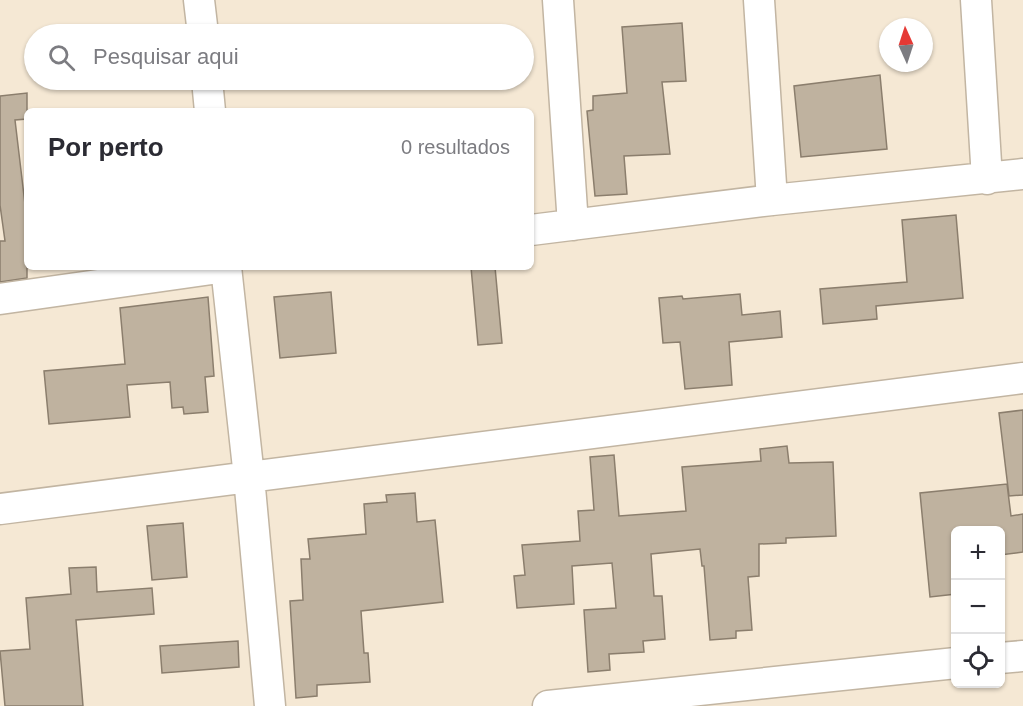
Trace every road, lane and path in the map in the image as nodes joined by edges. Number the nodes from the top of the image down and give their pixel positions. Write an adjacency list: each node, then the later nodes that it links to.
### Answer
1 (200, 0): 5 (street)
2 (558, 0): 11 (street)
3 (759, 0): 10 (street)
4 (976, 0): 9 (street)
5 (202, 24)
6 (208, 90): 7 (street)
7 (210, 108)
8 (1023, 174): 9 (street)
9 (987, 179): 10 (street)
10 (772, 200): 11 (street)
11 (573, 225): 12 (street)
12 (534, 230)
13 (205, 270): 15 (street)
14 (226, 270): 17 (street)
15 (0, 299)
16 (1023, 378): 17 (street)
17 (249, 477): 18 (street); 22 (street)
18 (0, 509)
19 (1023, 656): 20 (street)
20 (1005, 658)
21 (951, 664): 23 (street)
22 (270, 706)
23 (548, 706)

